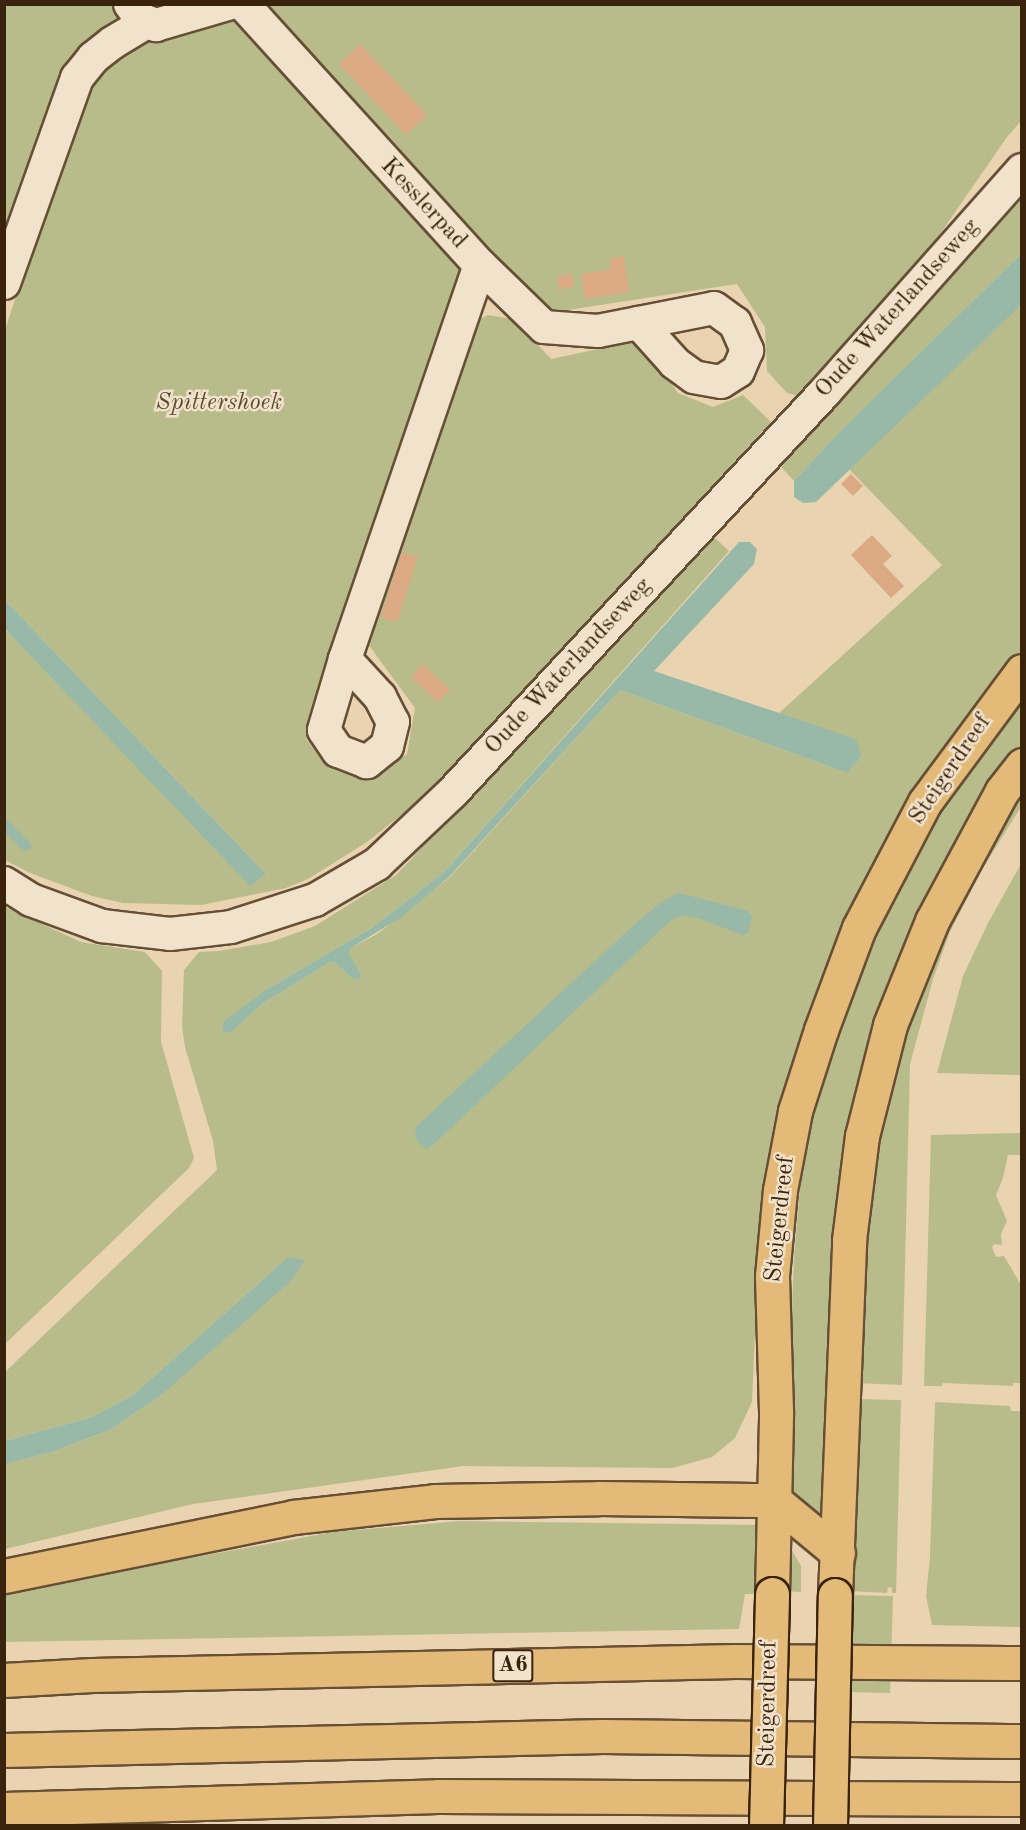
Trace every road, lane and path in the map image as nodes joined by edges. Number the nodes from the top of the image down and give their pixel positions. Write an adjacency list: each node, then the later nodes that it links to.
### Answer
1 (228, 4): 3 (street)
2 (243, 4): 5 (street, Kesslerpad)
3 (139, 13): 6 (street)
4 (1022, 170): 11 (street, Oude Waterlandseweg)
5 (480, 265): 7 (street, Kesslerpad); 8 (street)
6 (4, 284)
7 (639, 323)
8 (345, 659)
9 (1022, 671): 12 (main road, Steigerdreef)
10 (1022, 765): 13 (main road)
11 (4, 883)
12 (774, 1500): 13 (main road); 14 (main road); 21 (main road, Steigerdreef, bridge)
13 (838, 1553): 22 (main road, bridge)
14 (4, 1576)
15 (1022, 1663): 16 (main road, A6)
16 (4, 1680)
17 (1022, 1741): 18 (main road)
18 (4, 1750)
19 (1022, 1799): 20 (main road)
20 (4, 1809)
21 (766, 1826)
22 (830, 1826)

